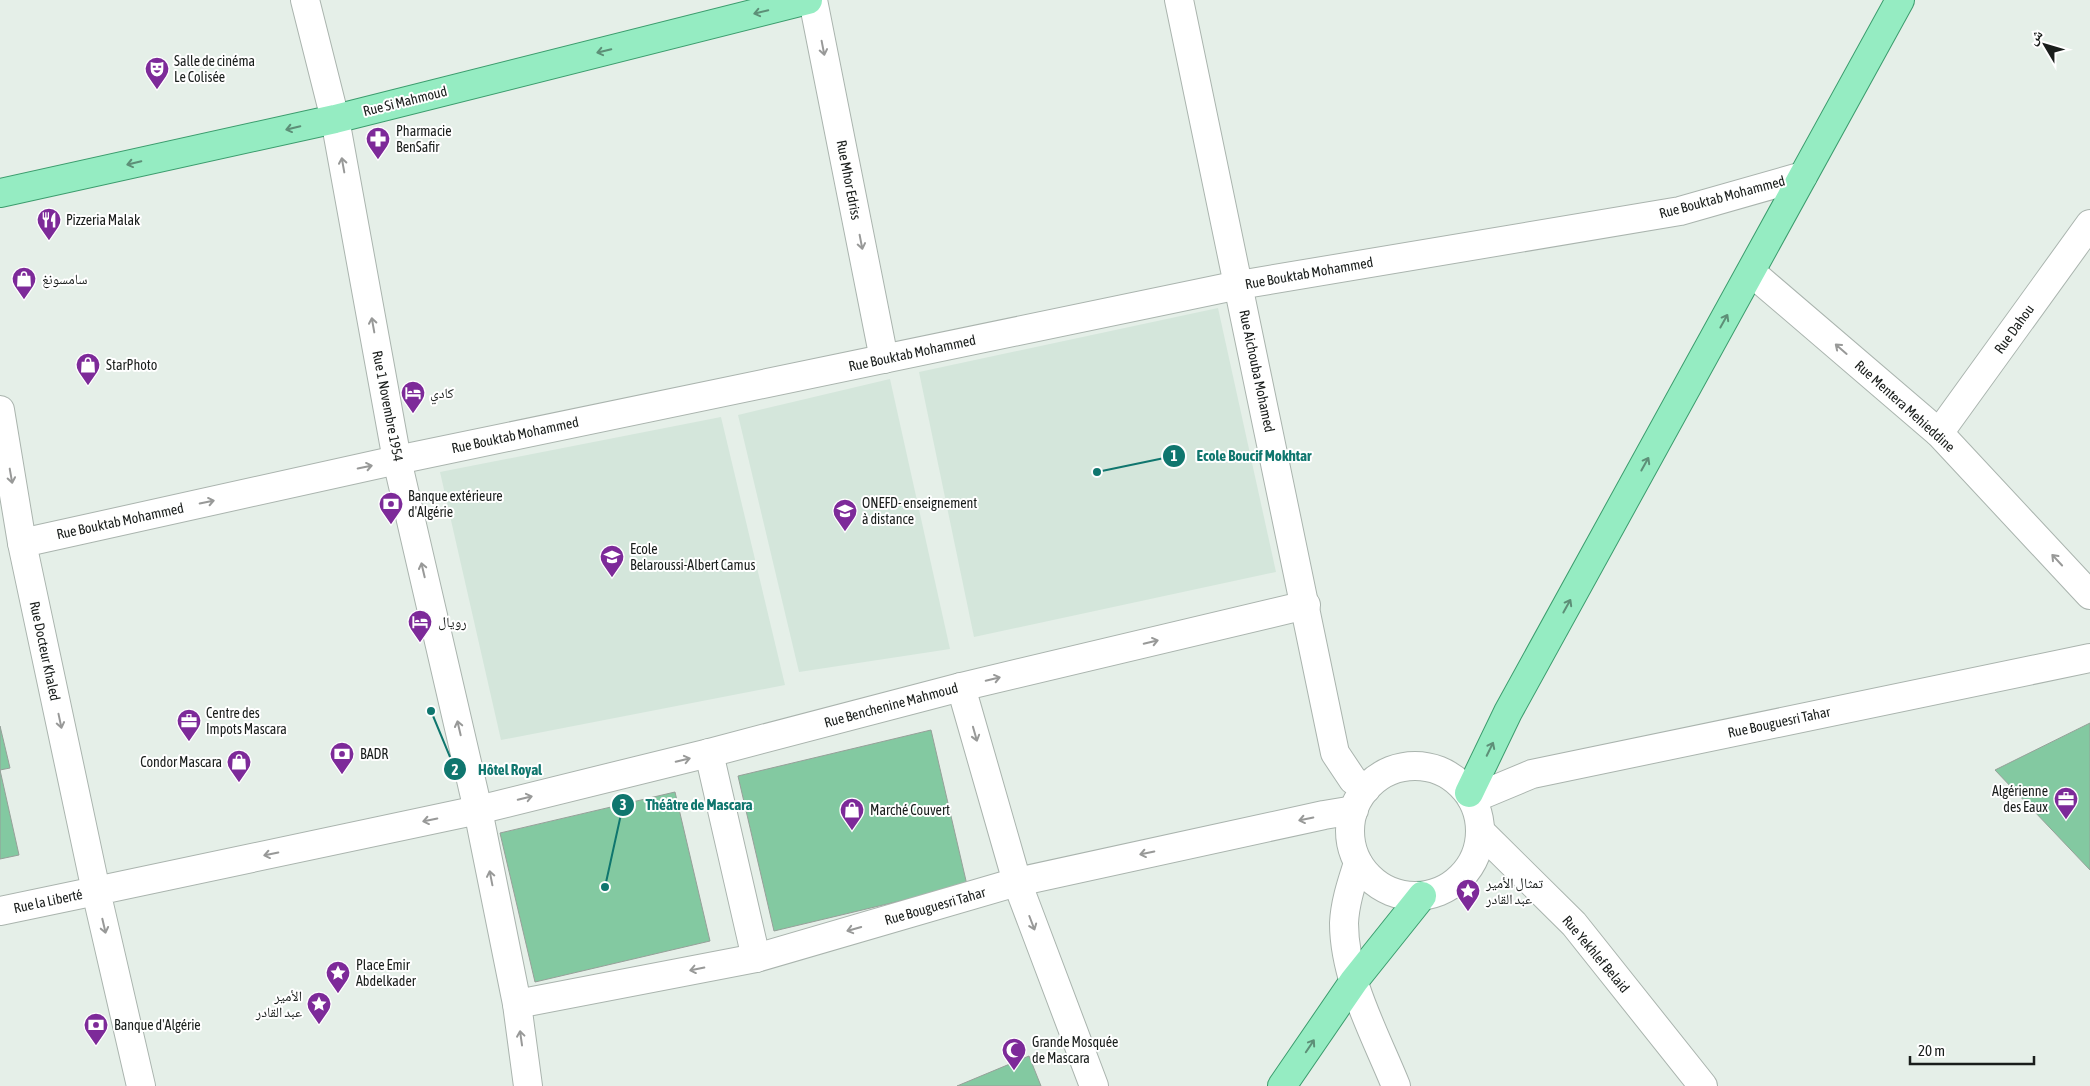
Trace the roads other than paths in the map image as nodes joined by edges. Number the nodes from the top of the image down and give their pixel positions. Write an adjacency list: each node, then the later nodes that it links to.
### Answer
1 (306, 0): 6 (street, Rue 1 Novembre 1954)
2 (808, 0): 6 (main road, Rue Si Mahmoud, one-way to 6)
3 (813, 0): 12 (street, Rue Mhor Edriss, one-way to 12)
4 (1179, 0): 11 (street, Rue Aichouba Mohamed)
5 (1900, 0): 7 (main road)
6 (335, 119): 8 (main road, Rue Si Mahmoud, one-way to 8); 15 (street, Rue 1 Novembre 1954, one-way to 6)
7 (1804, 176): 10 (main road); 11 (street, Rue Bouktab Mohammed)
8 (0, 193)
9 (2090, 224): 14 (street, Rue Dahou)
10 (1751, 272): 14 (street, Rue Mentera Mehieddine, one-way to 10); 22 (main road, one-way to 10)
11 (1239, 285): 12 (street, Rue Bouktab Mohammed); 18 (street, Rue Aichouba Mohamed)
12 (884, 359): 15 (street, Rue Bouktab Mohammed)
13 (0, 410): 16 (street, Rue Docteur Khaled, one-way to 16)
14 (1939, 433): 17 (street, Rue Mentera Mehieddine, one-way to 14)
15 (398, 460): 16 (street, Rue Bouktab Mohammed, one-way to 15); 24 (street, Rue 1 Novembre 1954, one-way to 15)
16 (22, 542): 28 (street, Rue Docteur Khaled, one-way to 28)
17 (2090, 595)
18 (1306, 605): 20 (street, Rue Benchenine Mahmoud, one-way to 18); 23 (street, Rue Aichouba Mohamed)
19 (2090, 658): 22 (street, Rue Bouguesri Tahar)
20 (961, 687): 21 (street, Rue Benchenine Mahmoud); 27 (street, one-way to 27)
21 (709, 753): 24 (street, Rue Benchenine Mahmoud, one-way to 21); 31 (street)
22 (1470, 796): 23 (street); 25 (street)
23 (1360, 800): 26 (street); 27 (street, Rue Bouguesri Tahar, one-way to 27)
24 (478, 810): 28 (street, Rue la Liberté, one-way to 28); 33 (street, Rue 1 Novembre 1954, one-way to 24)
25 (1480, 831): 29 (street); 39 (street, Rue Yekhlef Belaid)
26 (1358, 863): 29 (street); 32 (street)
27 (1017, 882): 31 (street, Rue Bouguesri Tahar, one-way to 31); 36 (street, one-way to 36)
28 (96, 891): 30 (street, Rue la Liberté); 34 (street, Rue Docteur Khaled, one-way to 34)
29 (1422, 896): 32 (main road)
30 (0, 911)
31 (756, 958): 33 (street, Rue Bouguesri Tahar, one-way to 33)
32 (1354, 981): 37 (main road, one-way to 32); 38 (street)
33 (516, 1004): 35 (street, Rue 1 Novembre 1954, one-way to 33)
34 (141, 1086)
35 (528, 1086)
36 (1094, 1086)
37 (1282, 1086)
38 (1396, 1086)
39 (1703, 1086)

